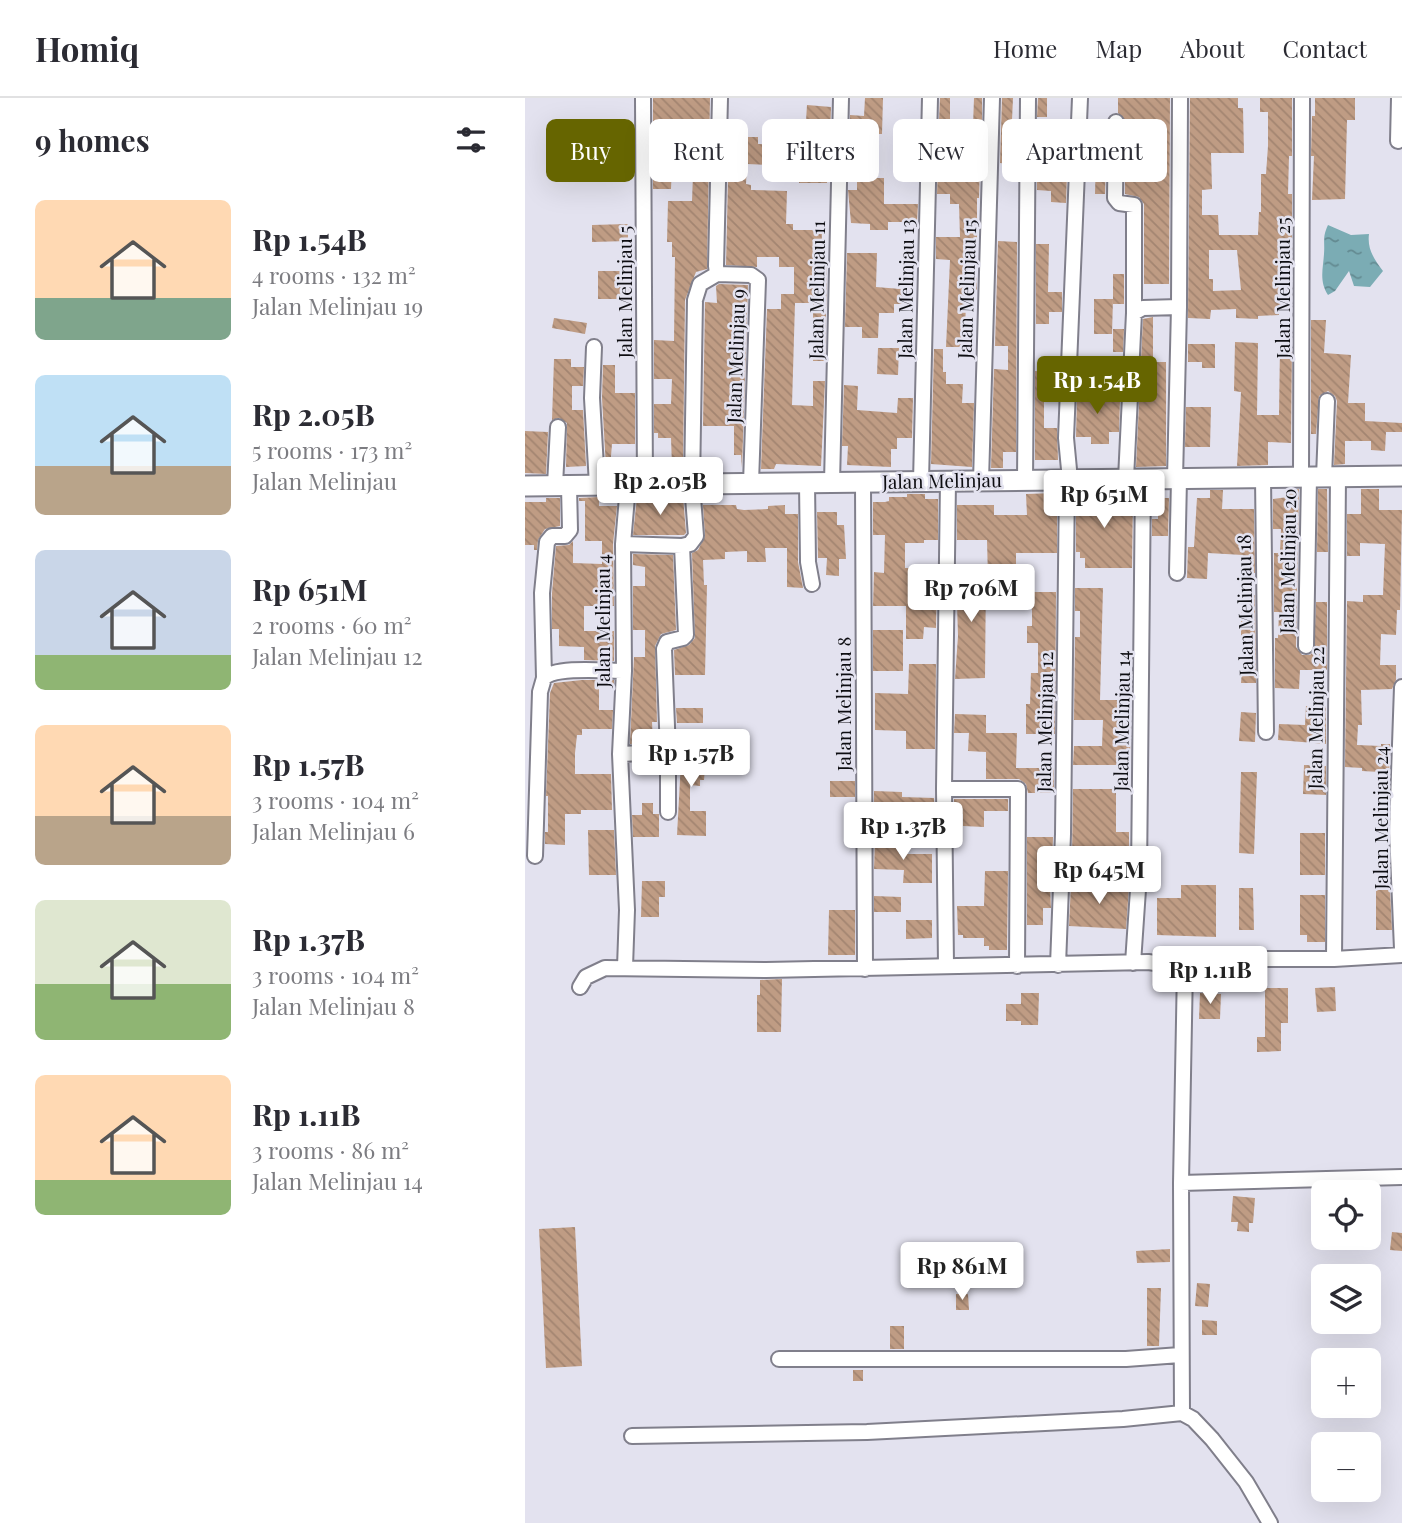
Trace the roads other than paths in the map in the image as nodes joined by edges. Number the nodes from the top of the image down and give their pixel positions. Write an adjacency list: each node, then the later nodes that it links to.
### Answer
1 (643, 98): 37 (street, Jalan Melinjau 5)
2 (720, 98): 13 (street, Jalan Melinjau 9)
3 (841, 98): 31 (street, Jalan Melinjau 11)
4 (930, 98): 29 (street, Jalan Melinjau 13)
5 (992, 98): 26 (street, Jalan Melinjau 15)
6 (1028, 98): 27 (street)
7 (1080, 98): 24 (street, Jalan Melinjau 12)
8 (1180, 98): 14 (street)
9 (1302, 98): 20 (street, Jalan Melinjau 25)
10 (1399, 98): 11 (street)
11 (1398, 141)
12 (1115, 182): 15 (street, Jalan Melinjau 14)
13 (717, 274): 32 (street); 33 (street, Jalan Melinjau 9)
14 (1179, 307): 15 (street); 23 (street)
15 (1134, 313): 22 (street, Jalan Melinjau 14)
16 (594, 347): 36 (street)
17 (1328, 401): 20 (street)
18 (558, 427): 35 (street)
19 (1402, 476): 20 (street, Jalan Melinjau)
20 (1318, 477): 21 (street, Jalan Melinjau); 42 (street, Jalan Melinjau 20); 54 (street, Jalan Melinjau 22)
21 (1263, 478): 23 (street, Jalan Melinjau); 46 (street, Jalan Melinjau 18)
22 (1135, 479): 23 (street, Jalan Melinjau); 24 (street, Jalan Melinjau); 55 (street, Jalan Melinjau 14)
23 (1177, 479): 40 (street)
24 (1068, 480): 27 (street, Jalan Melinjau); 57 (street, Jalan Melinjau 12)
25 (948, 481): 26 (street, Jalan Melinjau); 29 (street, Jalan Melinjau); 49 (street)
26 (981, 481): 27 (street, Jalan Melinjau)
27 (1025, 481)
28 (863, 482): 29 (street, Jalan Melinjau); 31 (street, Jalan Melinjau); 61 (street, Jalan Melinjau 8)
29 (921, 482)
30 (807, 483): 31 (street, Jalan Melinjau); 33 (street, Jalan Melinjau); 41 (street)
31 (832, 483)
32 (692, 484): 33 (street, Jalan Melinjau); 37 (street, Jalan Melinjau); 39 (street)
33 (751, 484)
34 (525, 485): 35 (street, Jalan Melinjau)
35 (562, 485): 36 (street, Jalan Melinjau); 44 (street)
36 (597, 485): 37 (street, Jalan Melinjau)
37 (636, 485): 38 (street, Jalan Melinjau 4)
38 (623, 544): 39 (street); 43 (street, Jalan Melinjau 4)
39 (682, 546): 47 (street)
40 (1177, 573)
41 (812, 584)
42 (1306, 646)
43 (624, 671): 44 (street); 48 (street, Jalan Melinjau 4)
44 (544, 678): 51 (street)
45 (1402, 687): 52 (street, Jalan Melinjau 24)
46 (1266, 733)
47 (668, 752): 48 (street); 50 (street)
48 (620, 754): 58 (street, Jalan Melinjau 4)
49 (944, 789): 56 (street); 59 (street)
50 (668, 812)
51 (535, 856)
52 (1402, 949)
53 (1402, 955): 54 (street)
54 (1334, 959): 60 (street)
55 (1133, 963): 57 (street); 60 (street)
56 (946, 965): 59 (street); 61 (street)
57 (1058, 965): 59 (street)
58 (625, 967): 61 (street); 62 (street)
59 (1017, 967)
60 (1185, 967): 64 (street)
61 (865, 969)
62 (580, 987)
63 (1402, 1177): 64 (street)
64 (1181, 1183): 65 (street)
65 (1180, 1354): 66 (street); 67 (street)
66 (779, 1359)
67 (1182, 1413): 68 (street); 69 (street)
68 (632, 1436)
69 (1270, 1523)

